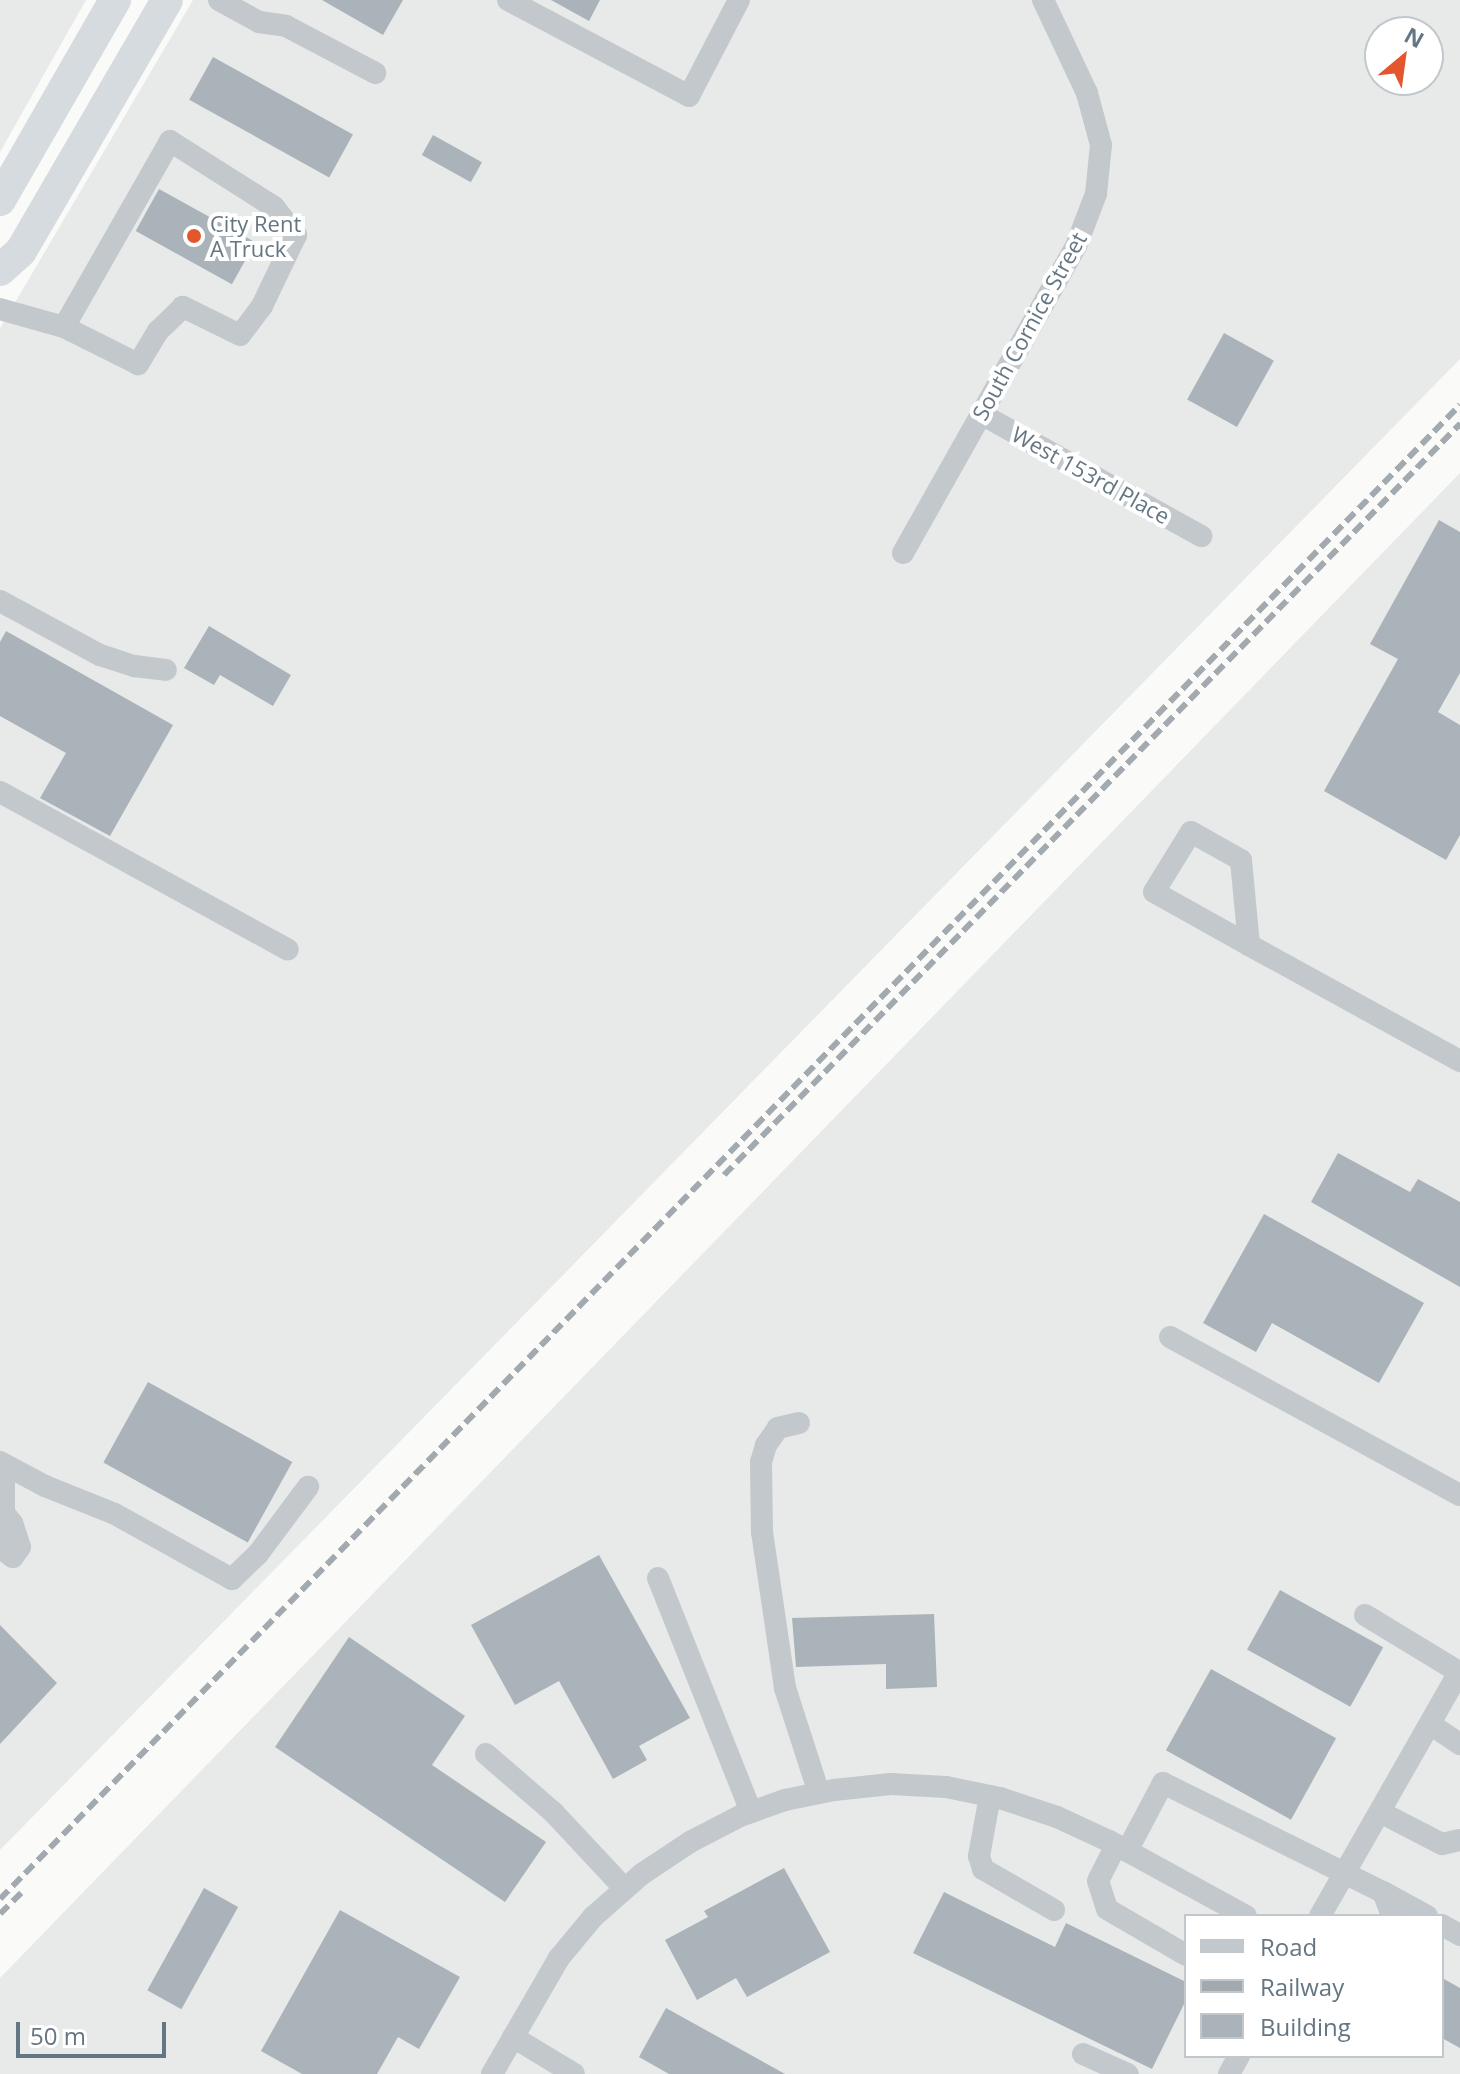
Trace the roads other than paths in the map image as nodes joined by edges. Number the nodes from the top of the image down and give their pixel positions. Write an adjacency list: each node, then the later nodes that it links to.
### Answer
1 (115, 0): 8 (highway)
2 (167, 0): 9 (highway)
3 (219, 0): 7 (street)
4 (508, 0): 5 (street)
5 (739, 0)
6 (1043, 0): 12 (street, South Cornice Street)
7 (375, 73)
8 (0, 200)
9 (0, 270)
10 (0, 309): 11 (street)
11 (64, 327): 11 (street)
12 (981, 414): 13 (street, West 153rd Place); 14 (street, South Cornice Street)
13 (1201, 536)
14 (903, 553)
15 (0, 601): 16 (street)
16 (166, 670)
17 (0, 792): 19 (street)
18 (1249, 945): 18 (street); 20 (street)
19 (288, 950)
20 (1460, 1061)
21 (1170, 1337): 25 (street)
22 (799, 1423): 33 (street)
23 (2, 1464): 24 (street); 26 (street)
24 (308, 1487)
25 (1460, 1495)
26 (1, 1521)
27 (658, 1578): 35 (street)
28 (1365, 1615): 29 (street)
29 (1460, 1671): 30 (street)
30 (1430, 1724): 31 (street); 36 (street)
31 (1460, 1744)
32 (486, 1754): 40 (street)
33 (819, 1793): 34 (street); 35 (street)
34 (990, 1796): 38 (street); 42 (street)
35 (751, 1812): 40 (street)
36 (1380, 1812): 37 (street); 39 (street)
37 (1460, 1840)
38 (1122, 1848): 39 (street); 43 (street); 47 (street)
39 (1345, 1872): 41 (street); 44 (street)
40 (625, 1889): 48 (street)
41 (1383, 1892): 45 (street); 46 (street)
42 (1054, 1910)
43 (1242, 1914)
44 (1321, 1914)
45 (1391, 1914)
46 (1423, 1914)
47 (1184, 1954)
48 (513, 2037): 50 (street); 51 (street)
49 (1083, 2054): 52 (street)
50 (492, 2074)
51 (574, 2074)
52 (1128, 2074)

